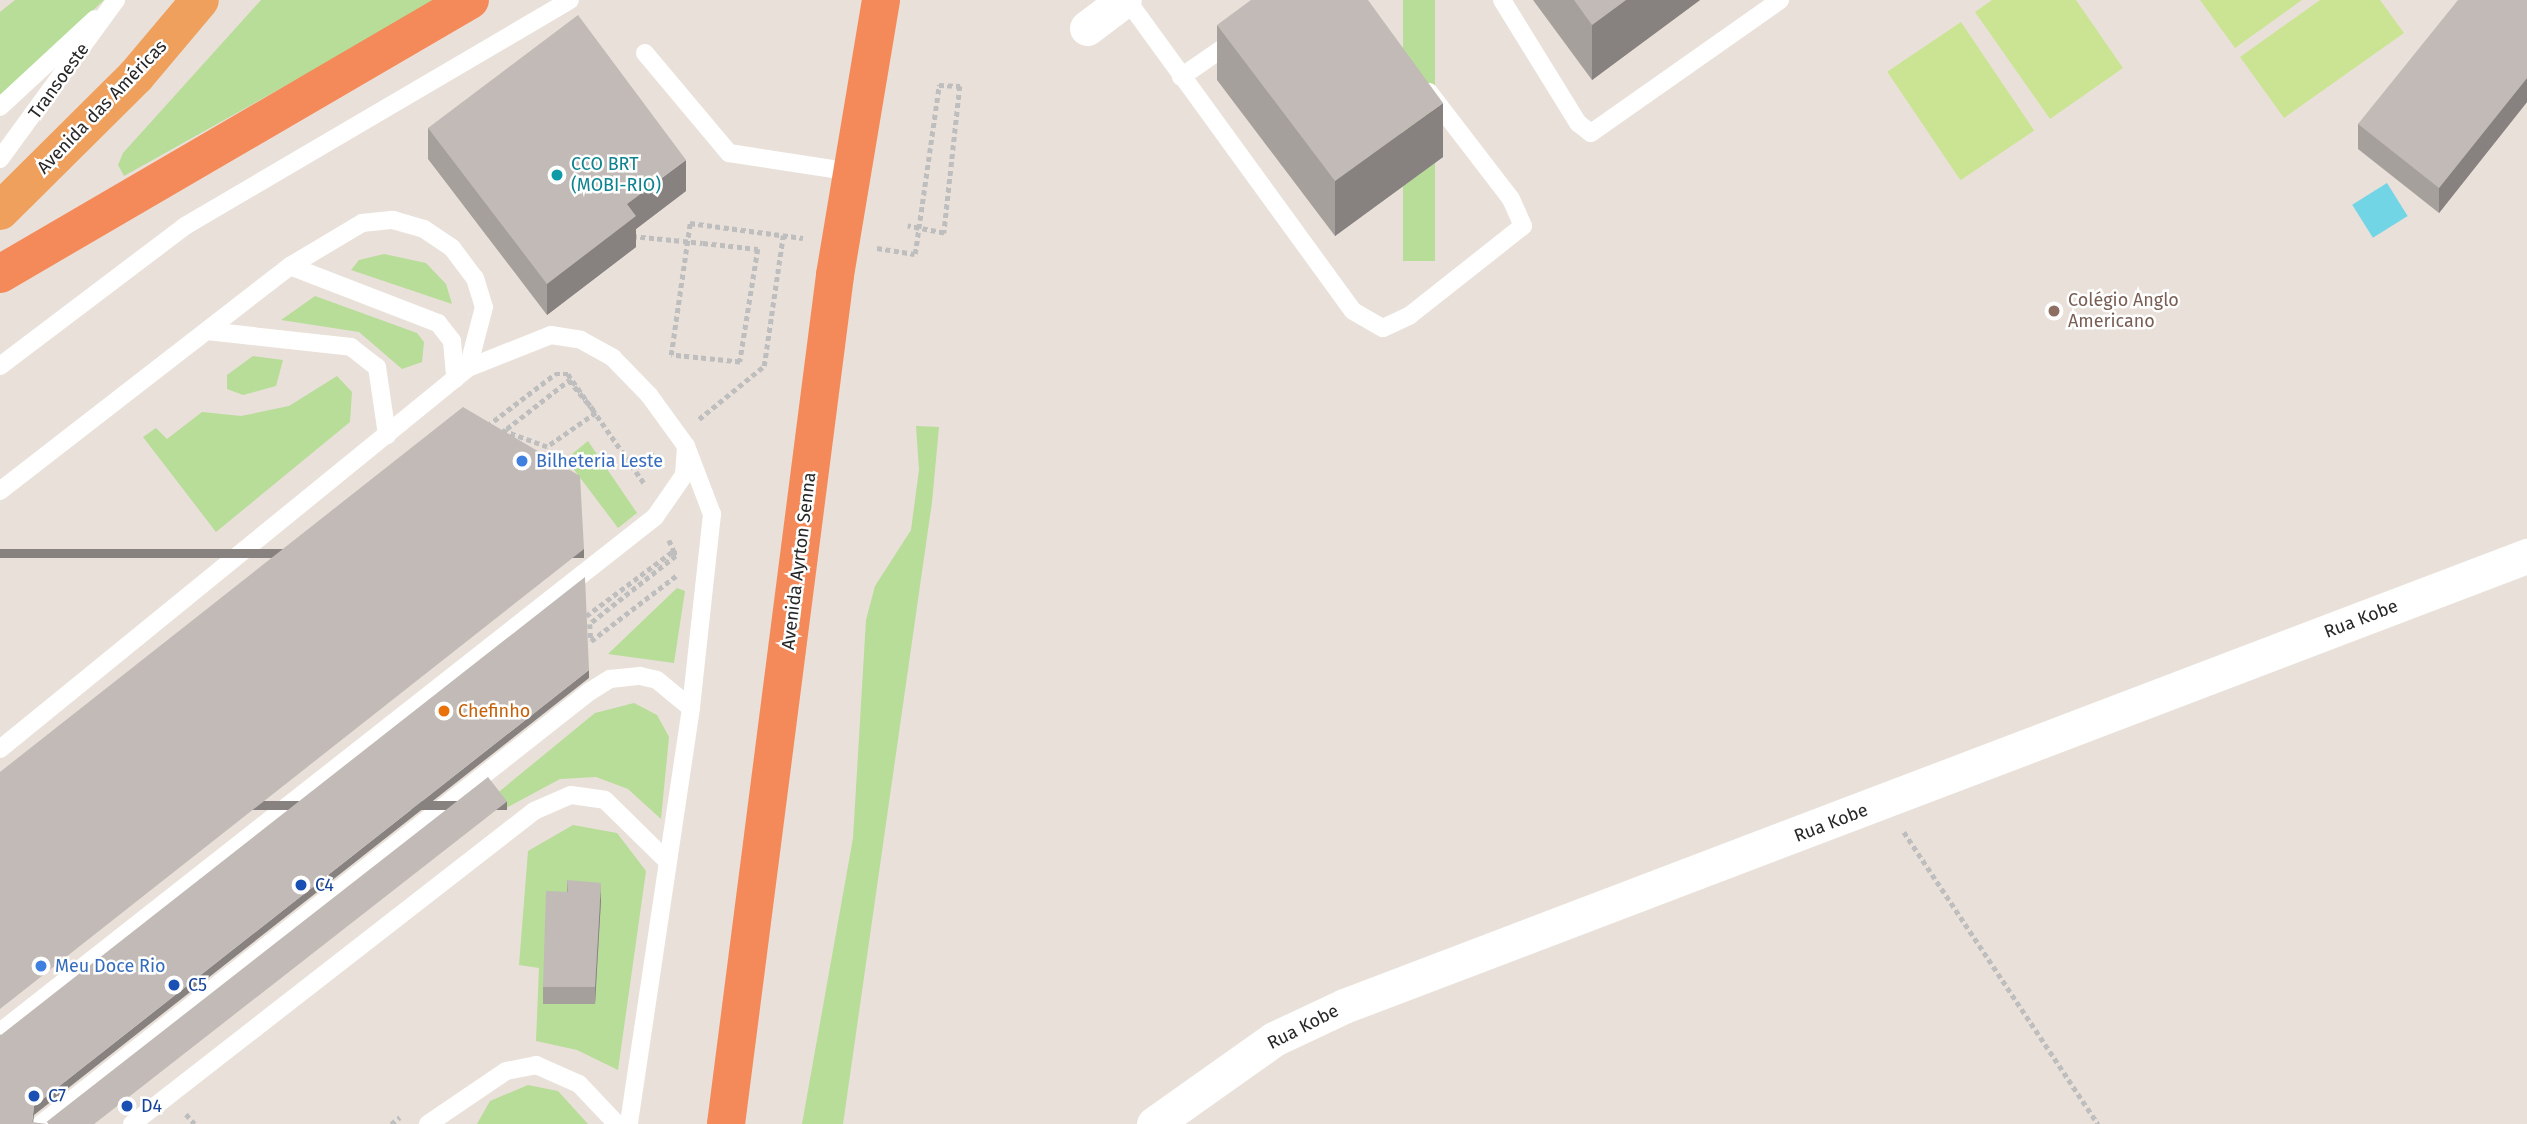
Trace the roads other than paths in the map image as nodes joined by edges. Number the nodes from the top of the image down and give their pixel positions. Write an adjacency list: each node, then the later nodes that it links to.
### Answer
1 (115, 0): 14 (lane, Transoeste); 15 (lane, Transoeste)
2 (200, 0): 17 (highway, Avenida das Américas)
3 (470, 0): 19 (highway)
4 (570, 0): 21 (lane)
5 (881, 0): 16 (highway, Avenida Ayrton Senna)
6 (1126, 0): 10 (street); 12 (lane)
7 (1503, 0): 8 (lane)
8 (1780, 0)
9 (1257, 23): 12 (lane)
10 (1087, 29)
11 (645, 53): 16 (lane)
12 (1181, 77): 13 (lane)
13 (1418, 77)
14 (0, 107)
15 (0, 159)
16 (852, 172): 36 (highway, Avenida Ayrton Senna)
17 (0, 211)
18 (290, 266): 20 (lane); 22 (lane); 22 (lane)
19 (0, 274)
20 (207, 331): 23 (lane); 25 (lane)
21 (0, 366)
22 (461, 373): 23 (lane); 24 (lane)
23 (387, 435): 28 (lane)
24 (686, 446): 27 (lane); 30 (lane)
25 (0, 491)
26 (2527, 556): 37 (street, Rua Kobe)
27 (691, 708): 29 (lane); 31 (lane)
28 (0, 749)
29 (668, 862): 32 (lane); 35 (lane)
30 (0, 1032)
31 (41, 1124)
32 (132, 1124)
33 (428, 1124): 34 (lane)
34 (617, 1124)
35 (629, 1124)
36 (726, 1124)
37 (1154, 1124)

